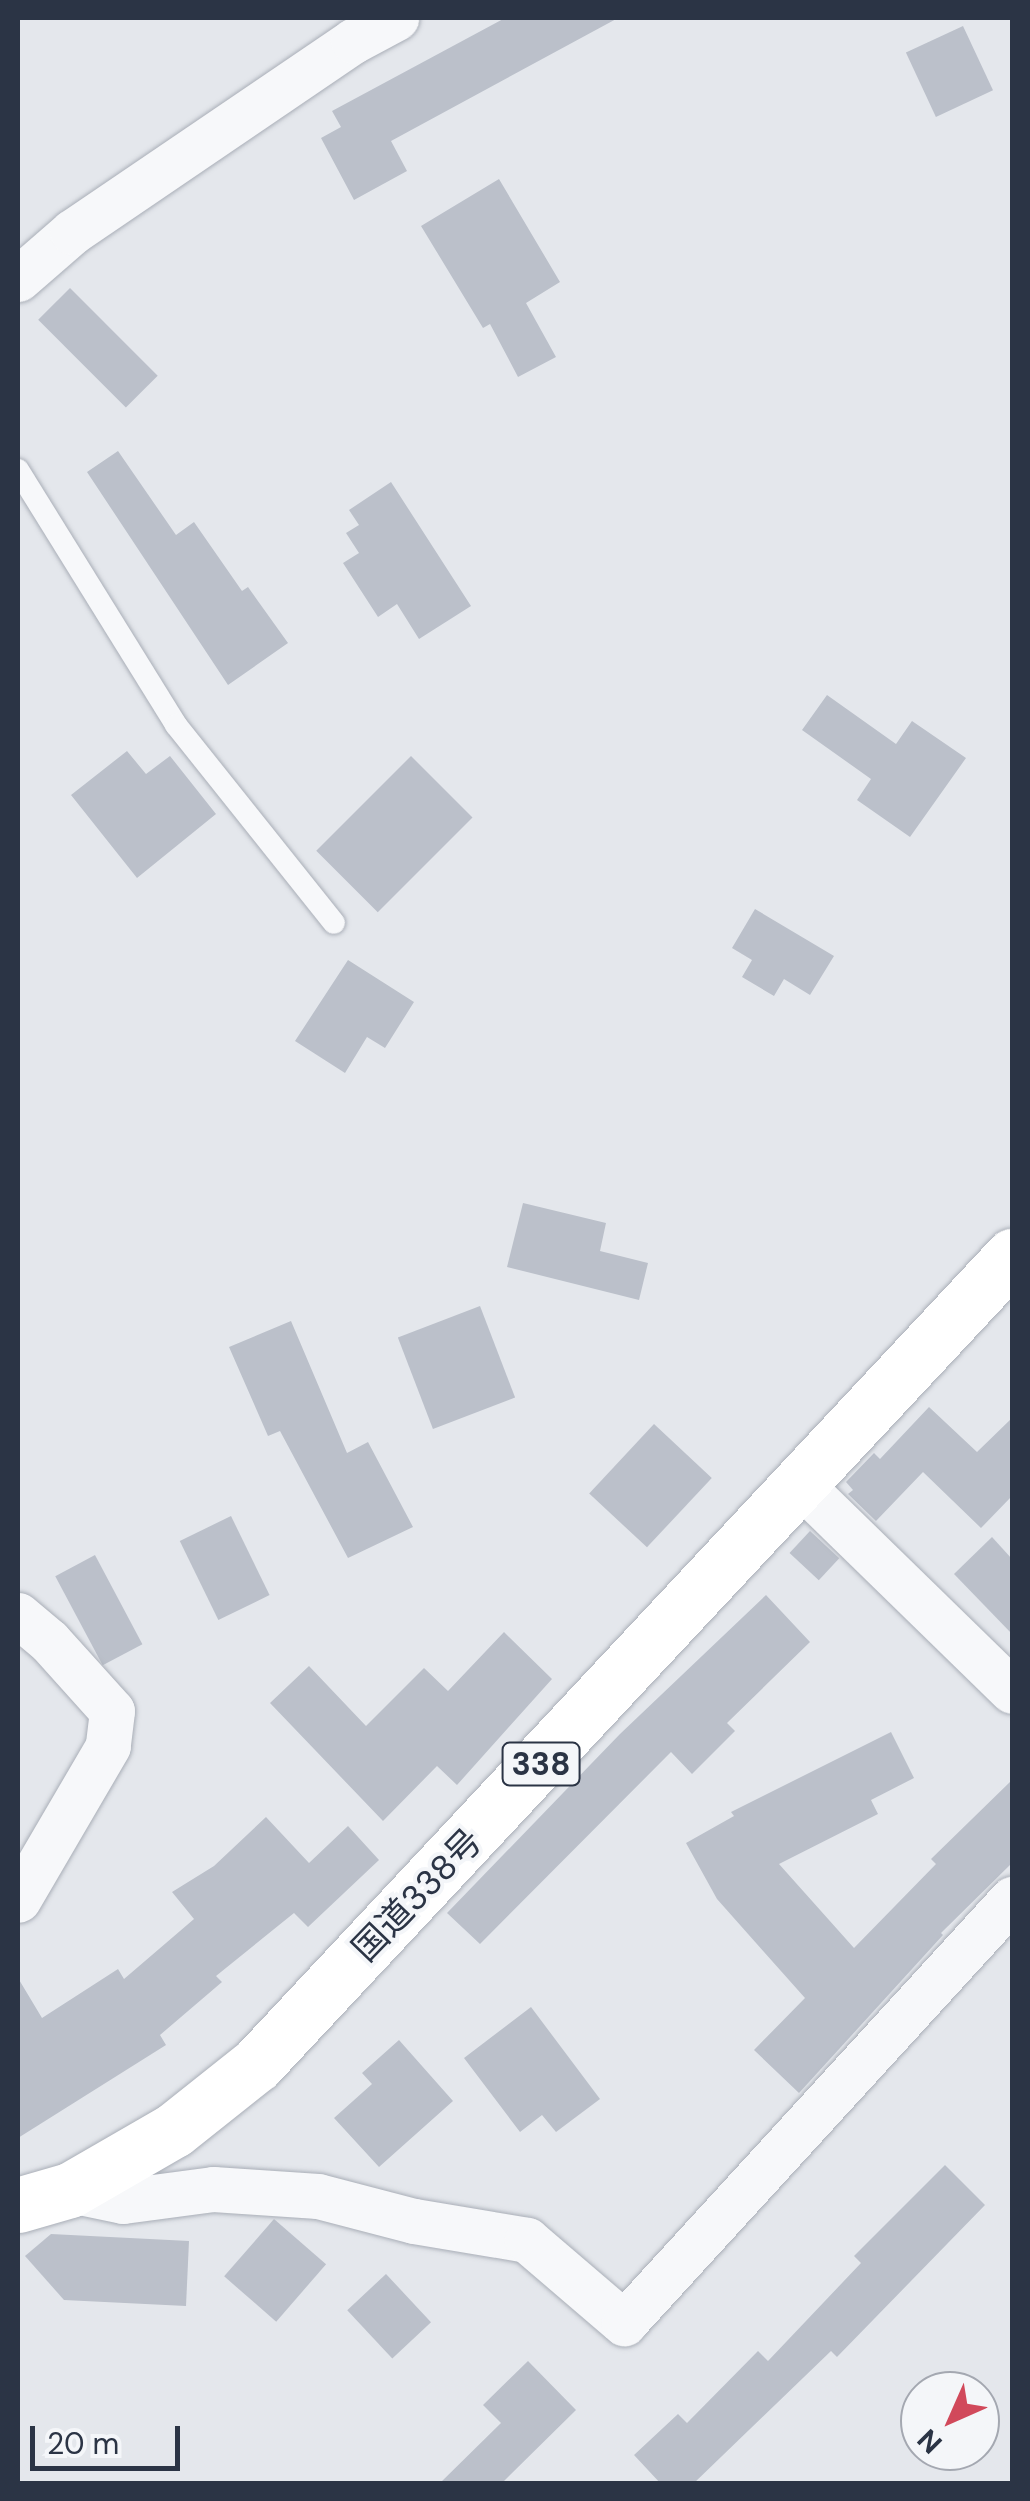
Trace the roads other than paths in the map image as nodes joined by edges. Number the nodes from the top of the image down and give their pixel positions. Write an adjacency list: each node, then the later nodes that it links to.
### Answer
1 (396, 18): 2 (street)
2 (18, 280)
3 (18, 470): 4 (lane)
4 (334, 924)
5 (1012, 1256): 6 (highway, 国道338号 / 338)
6 (800, 1484): 8 (street); 11 (highway, 国道338号 / 338)
7 (18, 1615): 9 (street)
8 (1012, 1691)
9 (18, 1900)
10 (1012, 1900): 11 (street)
11 (70, 2190): 12 (highway, 国道338号 / 338)
12 (18, 2205)

